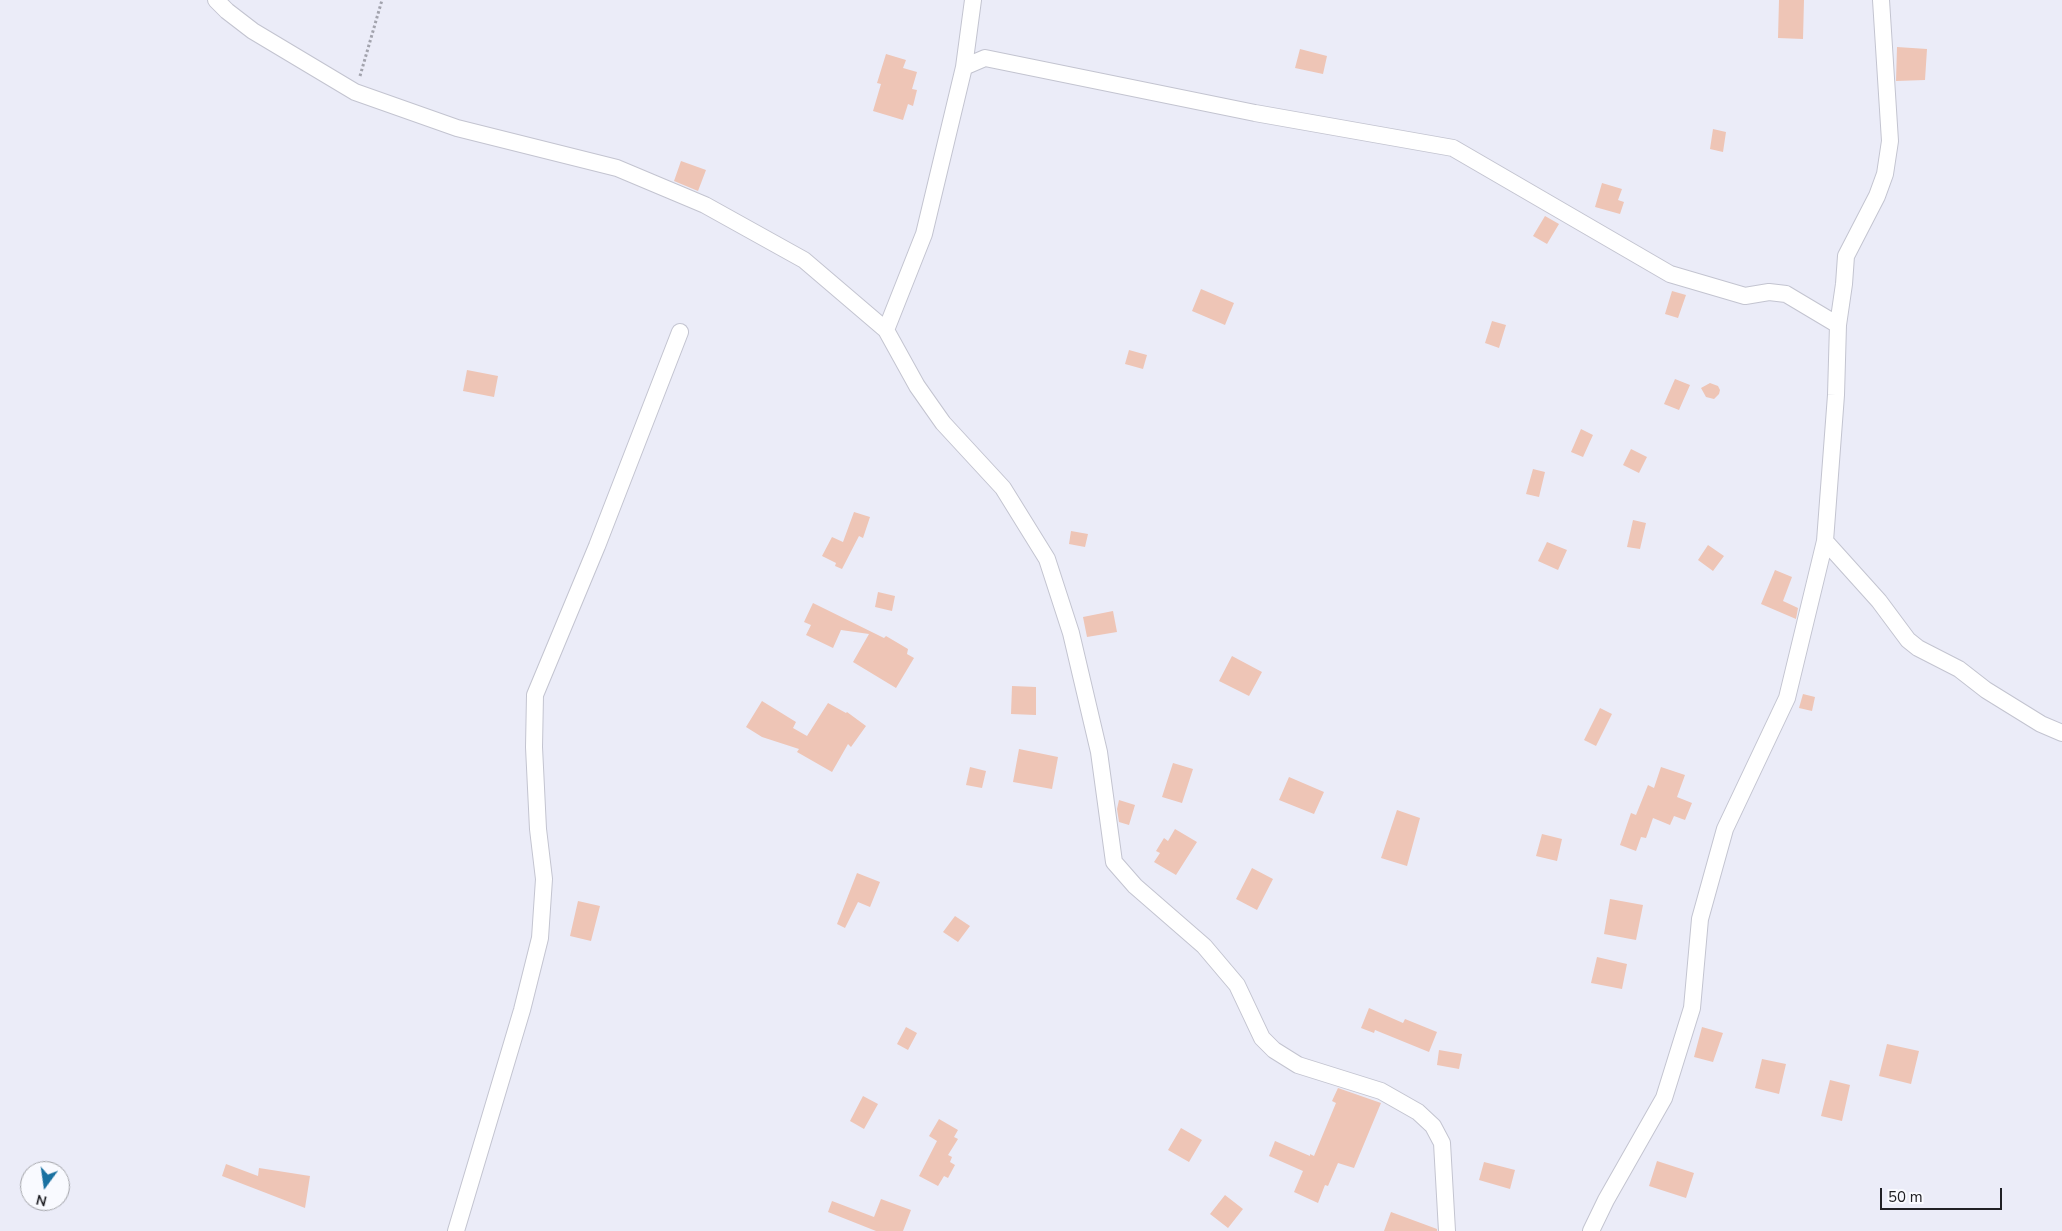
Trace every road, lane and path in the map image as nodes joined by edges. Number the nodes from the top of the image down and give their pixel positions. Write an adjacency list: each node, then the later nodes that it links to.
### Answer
1 (216, 0): 6 (street)
2 (382, 0): 6 (path)
3 (973, 0): 5 (street)
4 (1881, 0): 7 (street)
5 (964, 67): 7 (street); 8 (street)
6 (355, 92): 8 (street)
7 (1838, 324): 10 (street)
8 (886, 330): 13 (street)
9 (680, 332): 12 (street)
10 (1825, 540): 11 (street); 14 (street)
11 (2062, 733)
12 (456, 1231)
13 (1447, 1231)
14 (1591, 1231)

